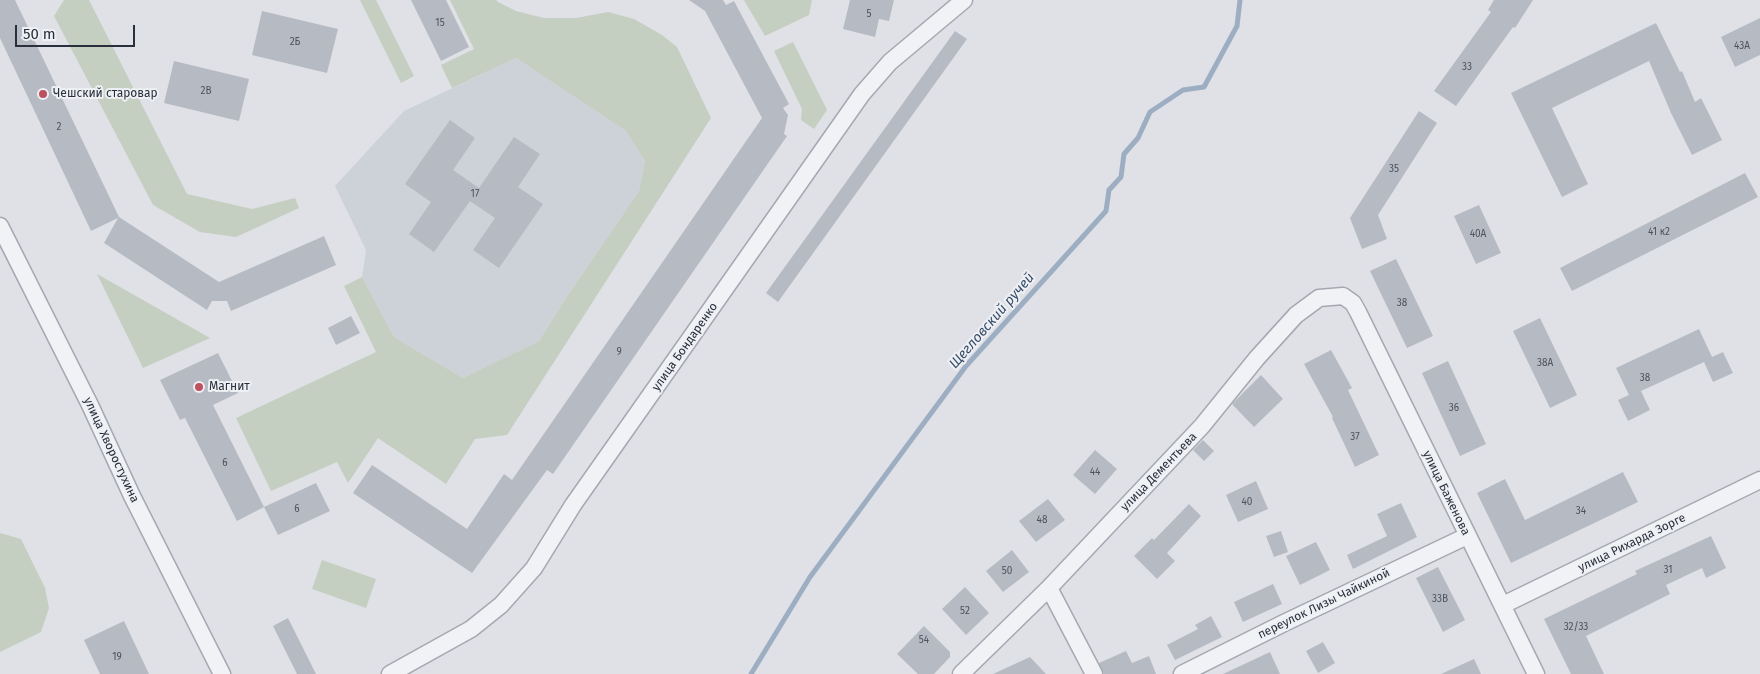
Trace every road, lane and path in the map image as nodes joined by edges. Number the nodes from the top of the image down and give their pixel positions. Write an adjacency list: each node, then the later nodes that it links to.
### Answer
1 (964, 0): 9 (street, улица Бондаренко)
2 (0, 226): 8 (street, улица Хворостухина)
3 (1358, 312): 5 (street, улица Баженова); 6 (street, улица Дементьева)
4 (1760, 480): 7 (street, улица Рихарда Зорге)
5 (1467, 536): 7 (street, улица Баженова); 12 (street, переулок Лизы Чайкиной)
6 (1049, 588): 10 (street, улица Дементьева); 11 (street)
7 (1503, 605): 13 (street, улица Баженова)
8 (222, 674)
9 (390, 674)
10 (961, 674)
11 (1094, 674)
12 (1182, 674)
13 (1536, 674)

